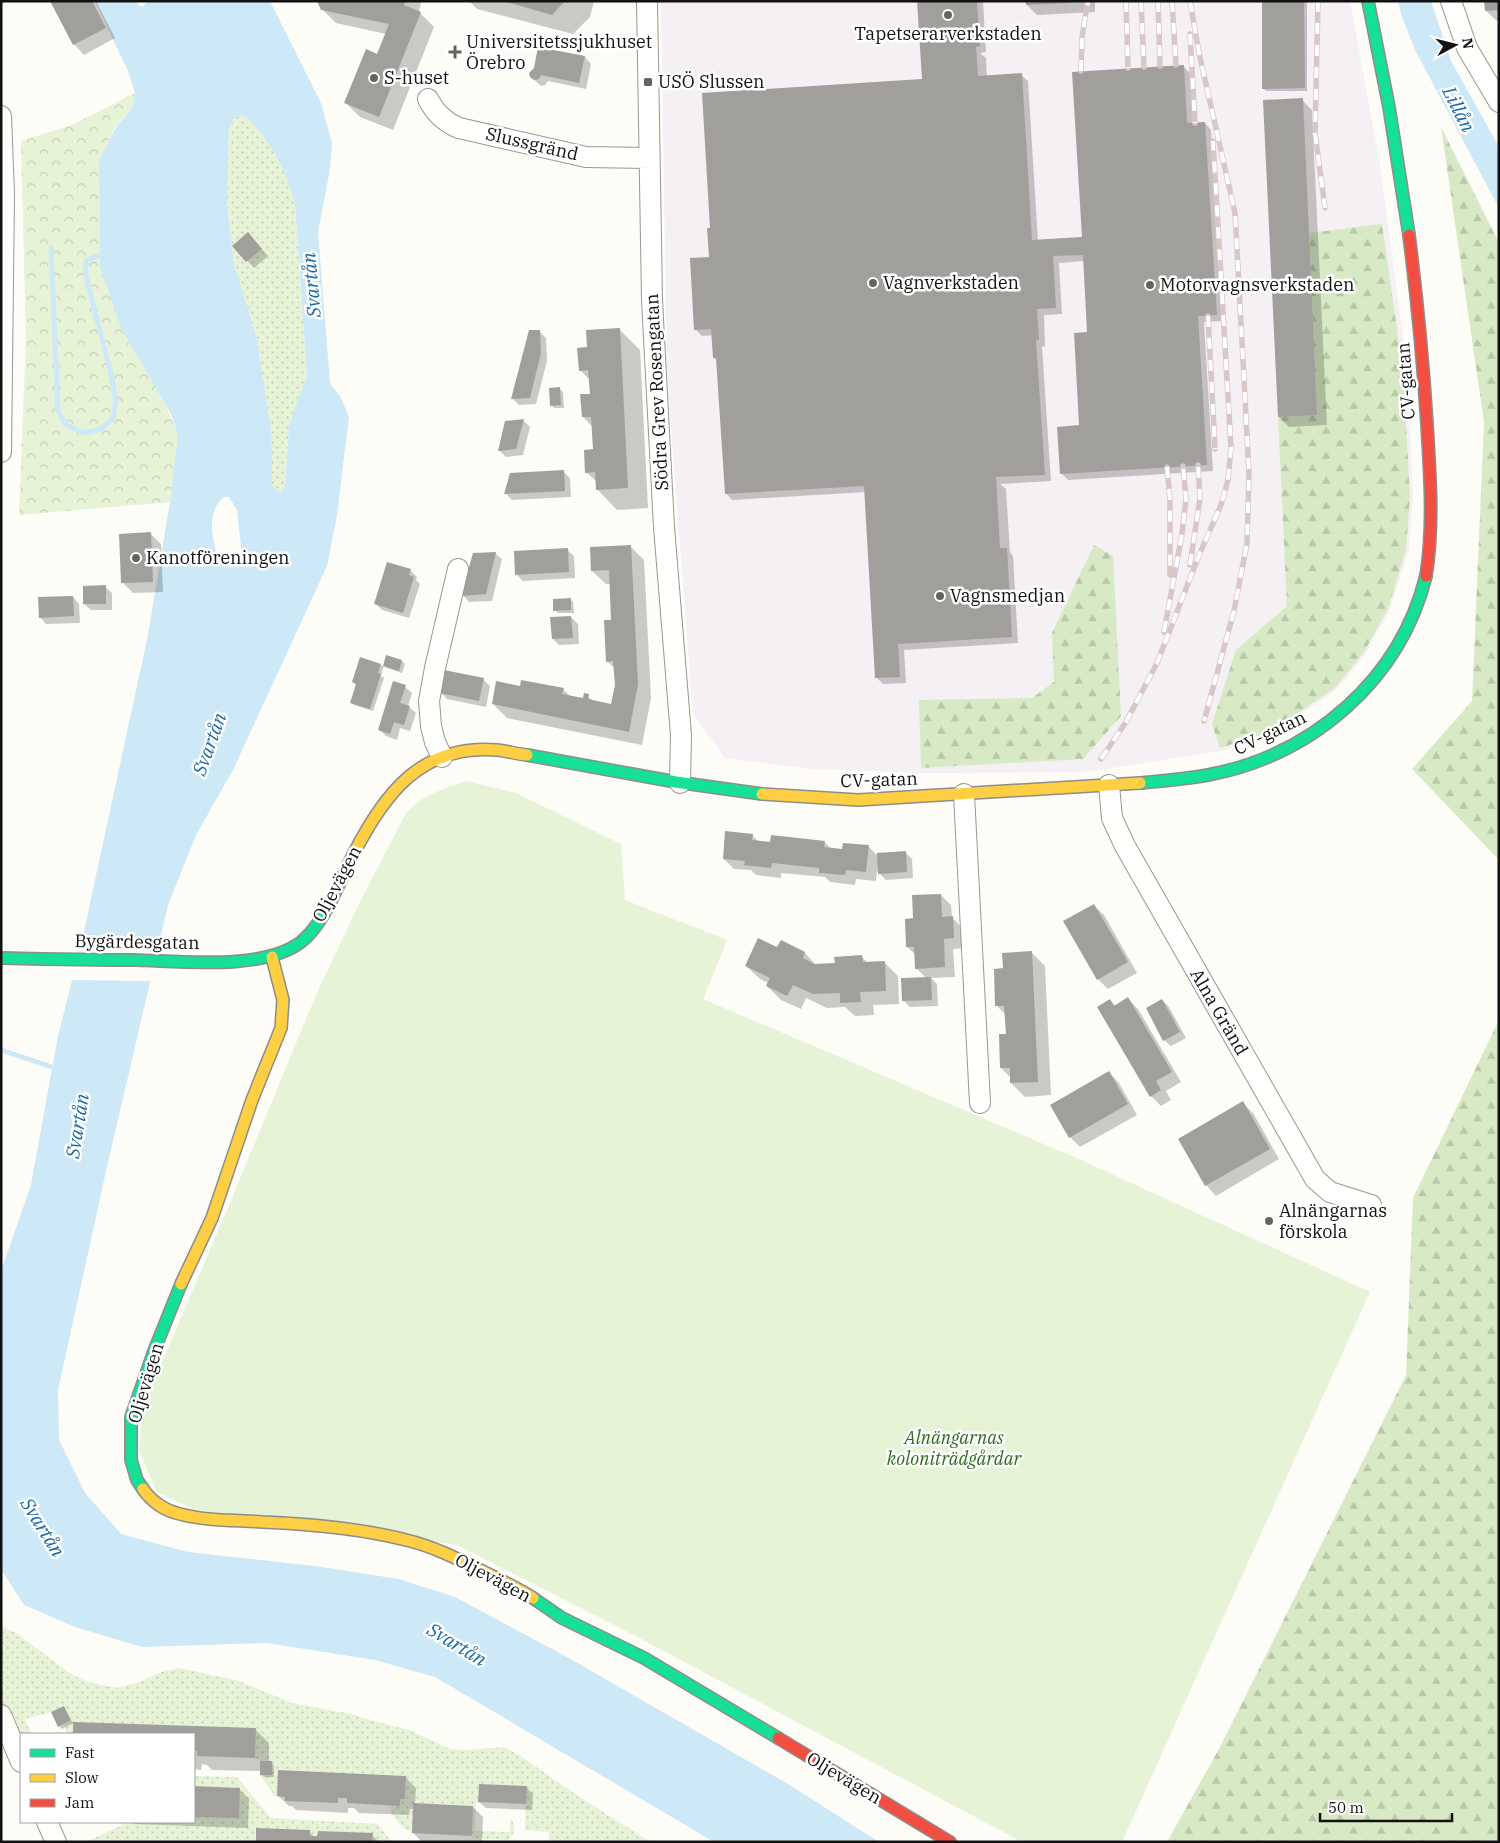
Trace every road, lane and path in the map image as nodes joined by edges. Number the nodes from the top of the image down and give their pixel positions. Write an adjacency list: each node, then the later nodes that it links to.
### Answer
1 (647, 1): 8 (street, Södra Grev Rosengatan)
2 (1368, 1): 14 (street, CV-gatan)
3 (1451, 1): 5 (street)
4 (428, 99): 8 (street, Slussgränd)
5 (1499, 102)
6 (1, 116): 7 (street)
7 (2, 156): 9 (street)
8 (649, 158): 13 (street, Södra Grev Rosengatan)
9 (3, 194): 10 (street)
10 (1, 452)
11 (458, 569): 12 (street)
12 (442, 757): 13 (street, CV-gatan); 16 (street, Oljevägen)
13 (680, 783): 15 (street, CV-gatan)
14 (1109, 785): 15 (street, CV-gatan); 19 (street, Alna Gränd)
15 (964, 794): 18 (street)
16 (272, 957): 17 (street, Bygärdesgatan); 24 (street, Oljevägen)
17 (1, 958)
18 (980, 1103)
19 (1371, 1205)
20 (1, 1715): 21 (street)
21 (20, 1760)
22 (47, 1823): 23 (street)
23 (56, 1842)
24 (950, 1842)

